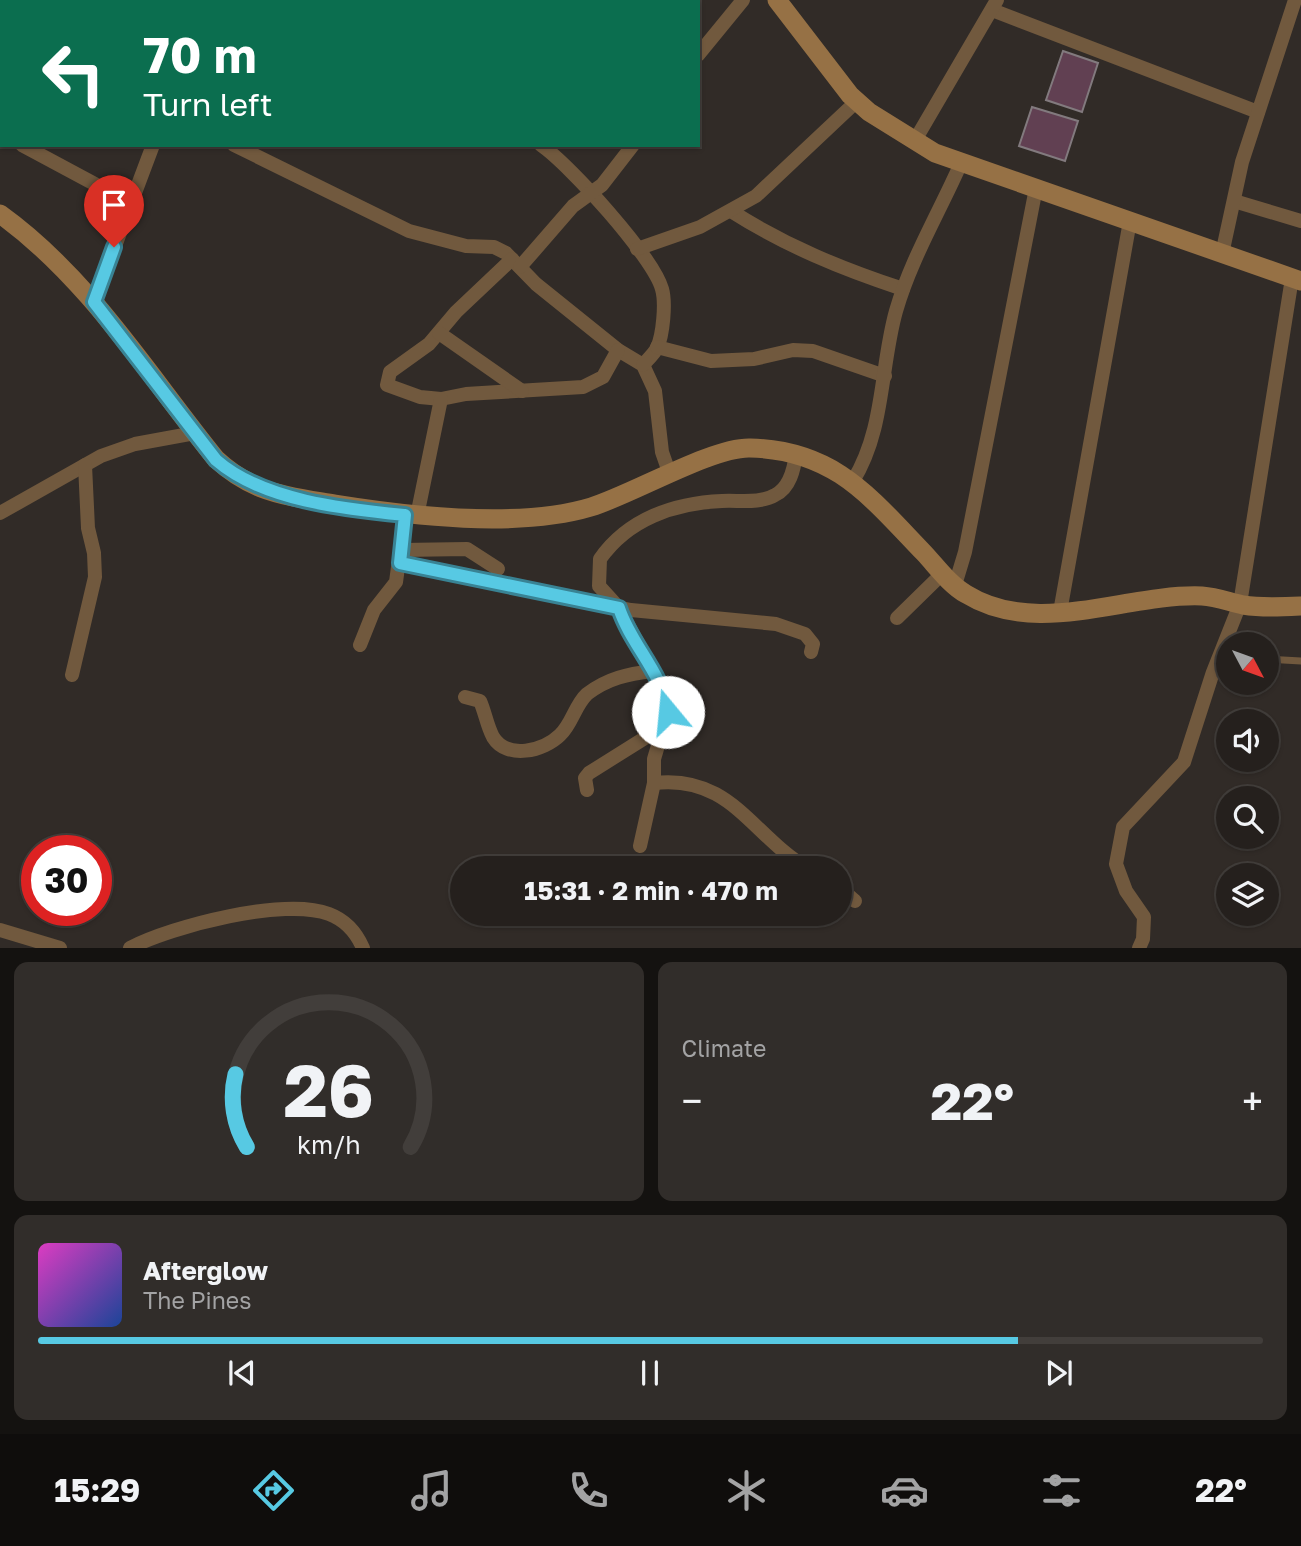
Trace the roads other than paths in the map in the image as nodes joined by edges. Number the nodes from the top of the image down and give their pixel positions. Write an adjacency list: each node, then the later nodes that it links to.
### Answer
1 (743, 0): 5 (street)
2 (777, 0): 6 (street)
3 (1295, 0): 7 (street)
4 (995, 5): 7 (street); 8 (street)
5 (700, 53)
6 (857, 102): 8 (street); 19 (street)
7 (1258, 111): 17 (street)
8 (914, 142): 14 (street)
9 (26, 147): 18 (street)
10 (152, 147): 18 (street)
11 (238, 147): 25 (street)
12 (543, 147): 16 (street)
13 (630, 147): 16 (street)
14 (961, 163): 15 (street); 27 (street)
15 (1036, 188): 21 (street); 45 (street)
16 (591, 193): 23 (street); 25 (street)
17 (1234, 201): 22 (street); 24 (street)
18 (132, 204): 28 (street)
19 (731, 211): 23 (street); 27 (street)
20 (0, 214): 28 (street)
21 (1129, 221): 24 (street); 49 (street)
22 (1301, 221)
23 (638, 249): 30 (street)
24 (1222, 254): 26 (street)
25 (516, 263): 29 (street); 31 (street)
26 (1296, 279): 46 (street)
27 (903, 289): 33 (street)
28 (94, 302): 36 (street)
29 (439, 333): 34 (street); 35 (street)
30 (657, 347): 32 (street); 33 (street)
31 (618, 350): 32 (street); 34 (street)
32 (643, 365): 39 (street)
33 (885, 376): 40 (street)
34 (522, 391): 35 (street)
35 (441, 399): 42 (street)
36 (195, 433): 38 (street); 42 (street)
37 (796, 454): 39 (street); 40 (street); 48 (street)
38 (85, 465): 41 (street); 57 (street)
39 (670, 475): 42 (street)
40 (853, 481): 45 (street)
41 (0, 513)
42 (411, 516): 43 (street)
43 (401, 556): 44 (street); 48 (street); 52 (street)
44 (498, 569)
45 (949, 579): 49 (street); 50 (street)
46 (1240, 604): 47 (street); 49 (street); 51 (street)
47 (1301, 606)
48 (619, 608): 53 (street); 56 (street)
49 (1060, 612)
50 (897, 618)
51 (1231, 632)
52 (360, 645)
53 (810, 652)
54 (1279, 660): 55 (lane)
55 (1301, 661)
56 (653, 671): 59 (street); 60 (street)
57 (72, 675)
58 (1216, 676): 71 (street)
59 (464, 697)
60 (664, 726): 61 (street); 62 (street)
61 (654, 783): 63 (street); 64 (street)
62 (587, 790)
63 (640, 846)
64 (788, 856)
65 (852, 898): 66 (street)
66 (855, 901)
67 (0, 930): 68 (street)
68 (60, 947)
69 (130, 947): 70 (street)
70 (363, 947)
71 (1139, 947)

